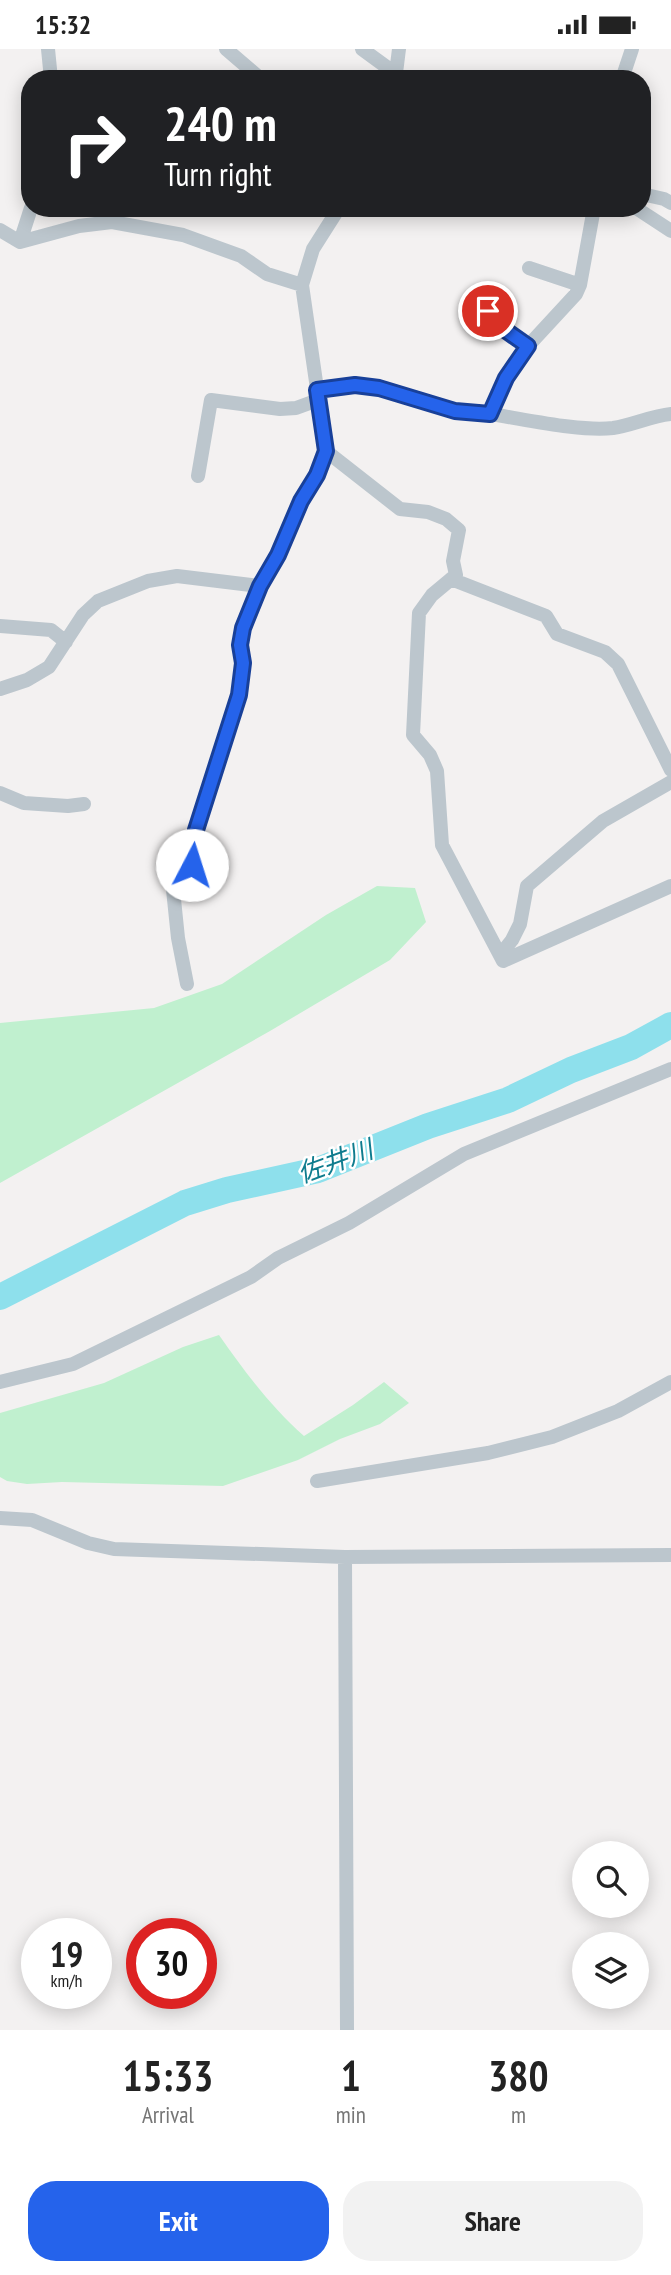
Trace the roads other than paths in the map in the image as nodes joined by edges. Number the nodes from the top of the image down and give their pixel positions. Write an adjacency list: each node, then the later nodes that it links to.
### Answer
1 (48, 49): 6 (street)
2 (226, 49): 7 (street)
3 (362, 49): 8 (street)
4 (399, 49): 9 (street)
5 (632, 49): 10 (street)
6 (50, 70)
7 (250, 70)
8 (392, 70)
9 (400, 70)
10 (625, 70)
11 (651, 196): 12 (street)
12 (671, 203)
13 (28, 217): 19 (street)
14 (333, 217): 21 (street)
15 (592, 217): 22 (street)
16 (650, 217): 18 (street)
17 (0, 230): 19 (street)
18 (671, 231)
19 (20, 242): 21 (street)
20 (529, 268): 22 (street)
21 (302, 285): 25 (street)
22 (580, 285): 24 (street)
23 (488, 311): 24 (street)
24 (528, 346): 26 (street)
25 (318, 395): 26 (street); 28 (street); 29 (street)
26 (490, 414): 27 (street)
27 (671, 414)
28 (326, 451): 30 (street); 31 (street)
29 (198, 475)
30 (451, 579): 35 (street); 40 (street)
31 (260, 586): 33 (street); 41 (street)
32 (0, 626): 33 (street)
33 (66, 642): 34 (street)
34 (0, 689)
35 (671, 770)
36 (671, 782): 40 (street)
37 (0, 793): 38 (street)
38 (84, 804)
39 (671, 886): 40 (street)
40 (500, 954)
41 (187, 984)
42 (671, 1069): 43 (street)
43 (0, 1382)
44 (671, 1382): 45 (street)
45 (317, 1481)
46 (0, 1518): 48 (street)
47 (671, 1555): 48 (street)
48 (345, 1557): 49 (street)
49 (347, 2030)

